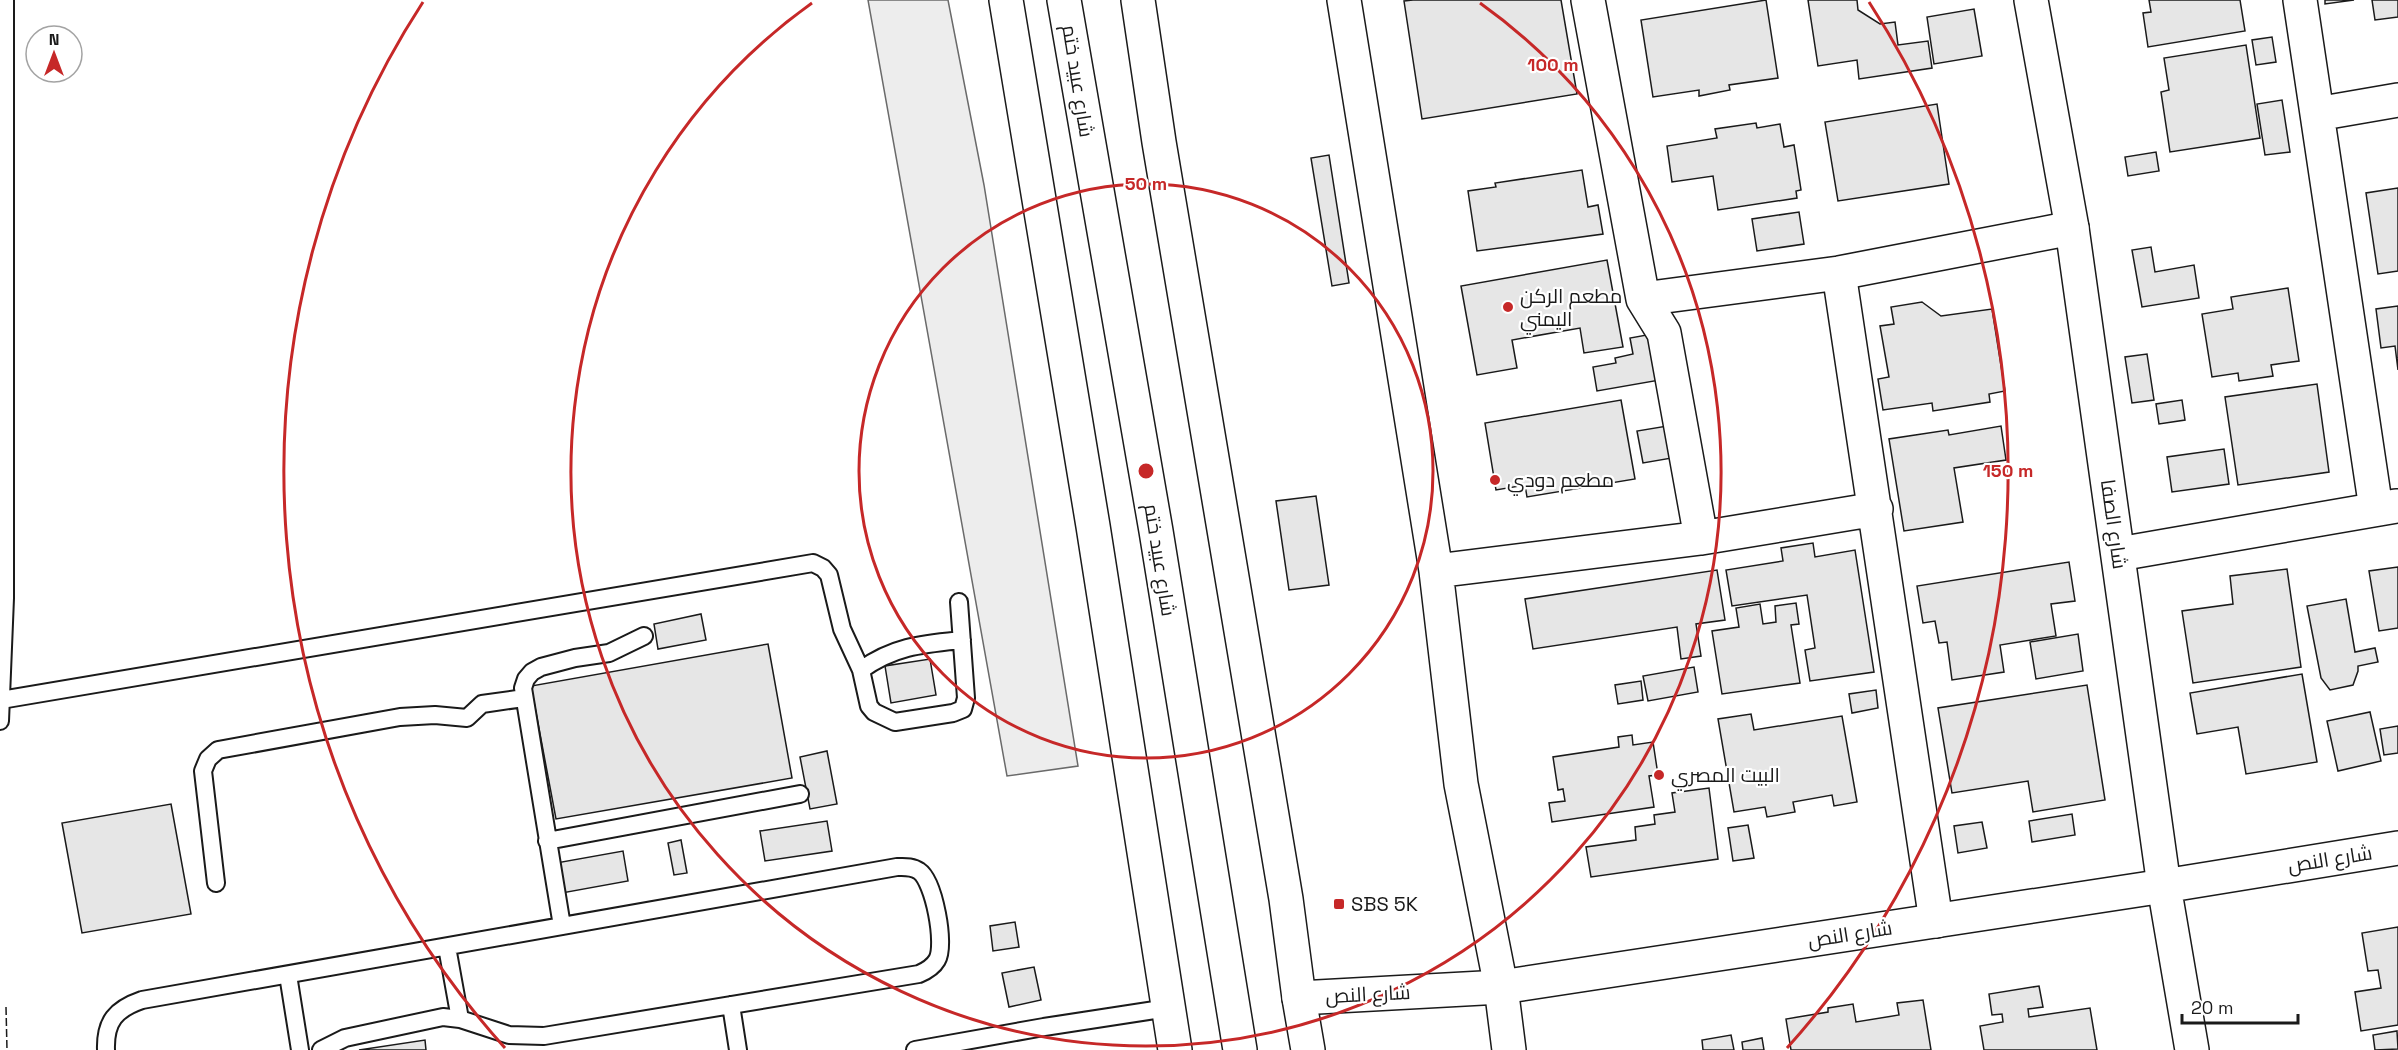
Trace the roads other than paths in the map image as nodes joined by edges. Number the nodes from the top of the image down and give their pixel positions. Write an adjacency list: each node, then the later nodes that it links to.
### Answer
1 (5, 0): 24 (lane)
2 (1006, 0): 38 (street)
3 (1064, 0): 47 (street, شارع عبيد ختم)
4 (1138, 0): 36 (street)
5 (1344, 0): 18 (street)
6 (1588, 0): 13 (street)
7 (2031, 0): 11 (street, شارع الصفا)
8 (2300, 0): 10 (street)
9 (2398, 100): 10 (street)
10 (2317, 114): 14 (street)
11 (2072, 228): 12 (street); 17 (street, شارع الصفا)
12 (1839, 273): 13 (street); 15 (street)
13 (1643, 299): 16 (street)
14 (2387, 507): 17 (street)
15 (1876, 509): 16 (street); 31 (street)
16 (1701, 538): 18 (street)
17 (2119, 554): 30 (street, شارع الصفا)
18 (1436, 571): 35 (street)
19 (959, 602): 21 (lane)
20 (644, 636): 23 (lane)
21 (962, 640): 22 (lane); 22 (lane)
22 (861, 670): 24 (lane)
23 (524, 698): 27 (lane); 29 (lane)
24 (1, 700): 25 (lane)
25 (0, 721)
26 (800, 794): 27 (lane)
27 (547, 841): 32 (lane)
28 (2398, 848): 30 (street, شارع النص)
29 (216, 883)
30 (2164, 886): 31 (street, شارع النص); 50 (street, شارع الصفا)
31 (1936, 921): 35 (street, شارع النص)
32 (562, 926): 33 (lane); 37 (lane)
33 (447, 947): 34 (lane); 39 (lane)
34 (288, 975): 41 (lane); 42 (lane)
35 (1501, 987): 36 (street, شارع النص); 49 (street)
36 (1299, 998): 48 (street)
37 (731, 1005): 39 (lane); 44 (lane)
38 (1168, 1008): 40 (lane); 46 (street)
39 (460, 1019): 43 (lane)
40 (955, 1046): 45 (lane)
41 (106, 1050)
42 (300, 1050)
43 (321, 1050)
44 (738, 1050)
45 (915, 1050)
46 (1175, 1050)
47 (1239, 1050)
48 (1308, 1050)
49 (1509, 1050)
50 (2192, 1050)

